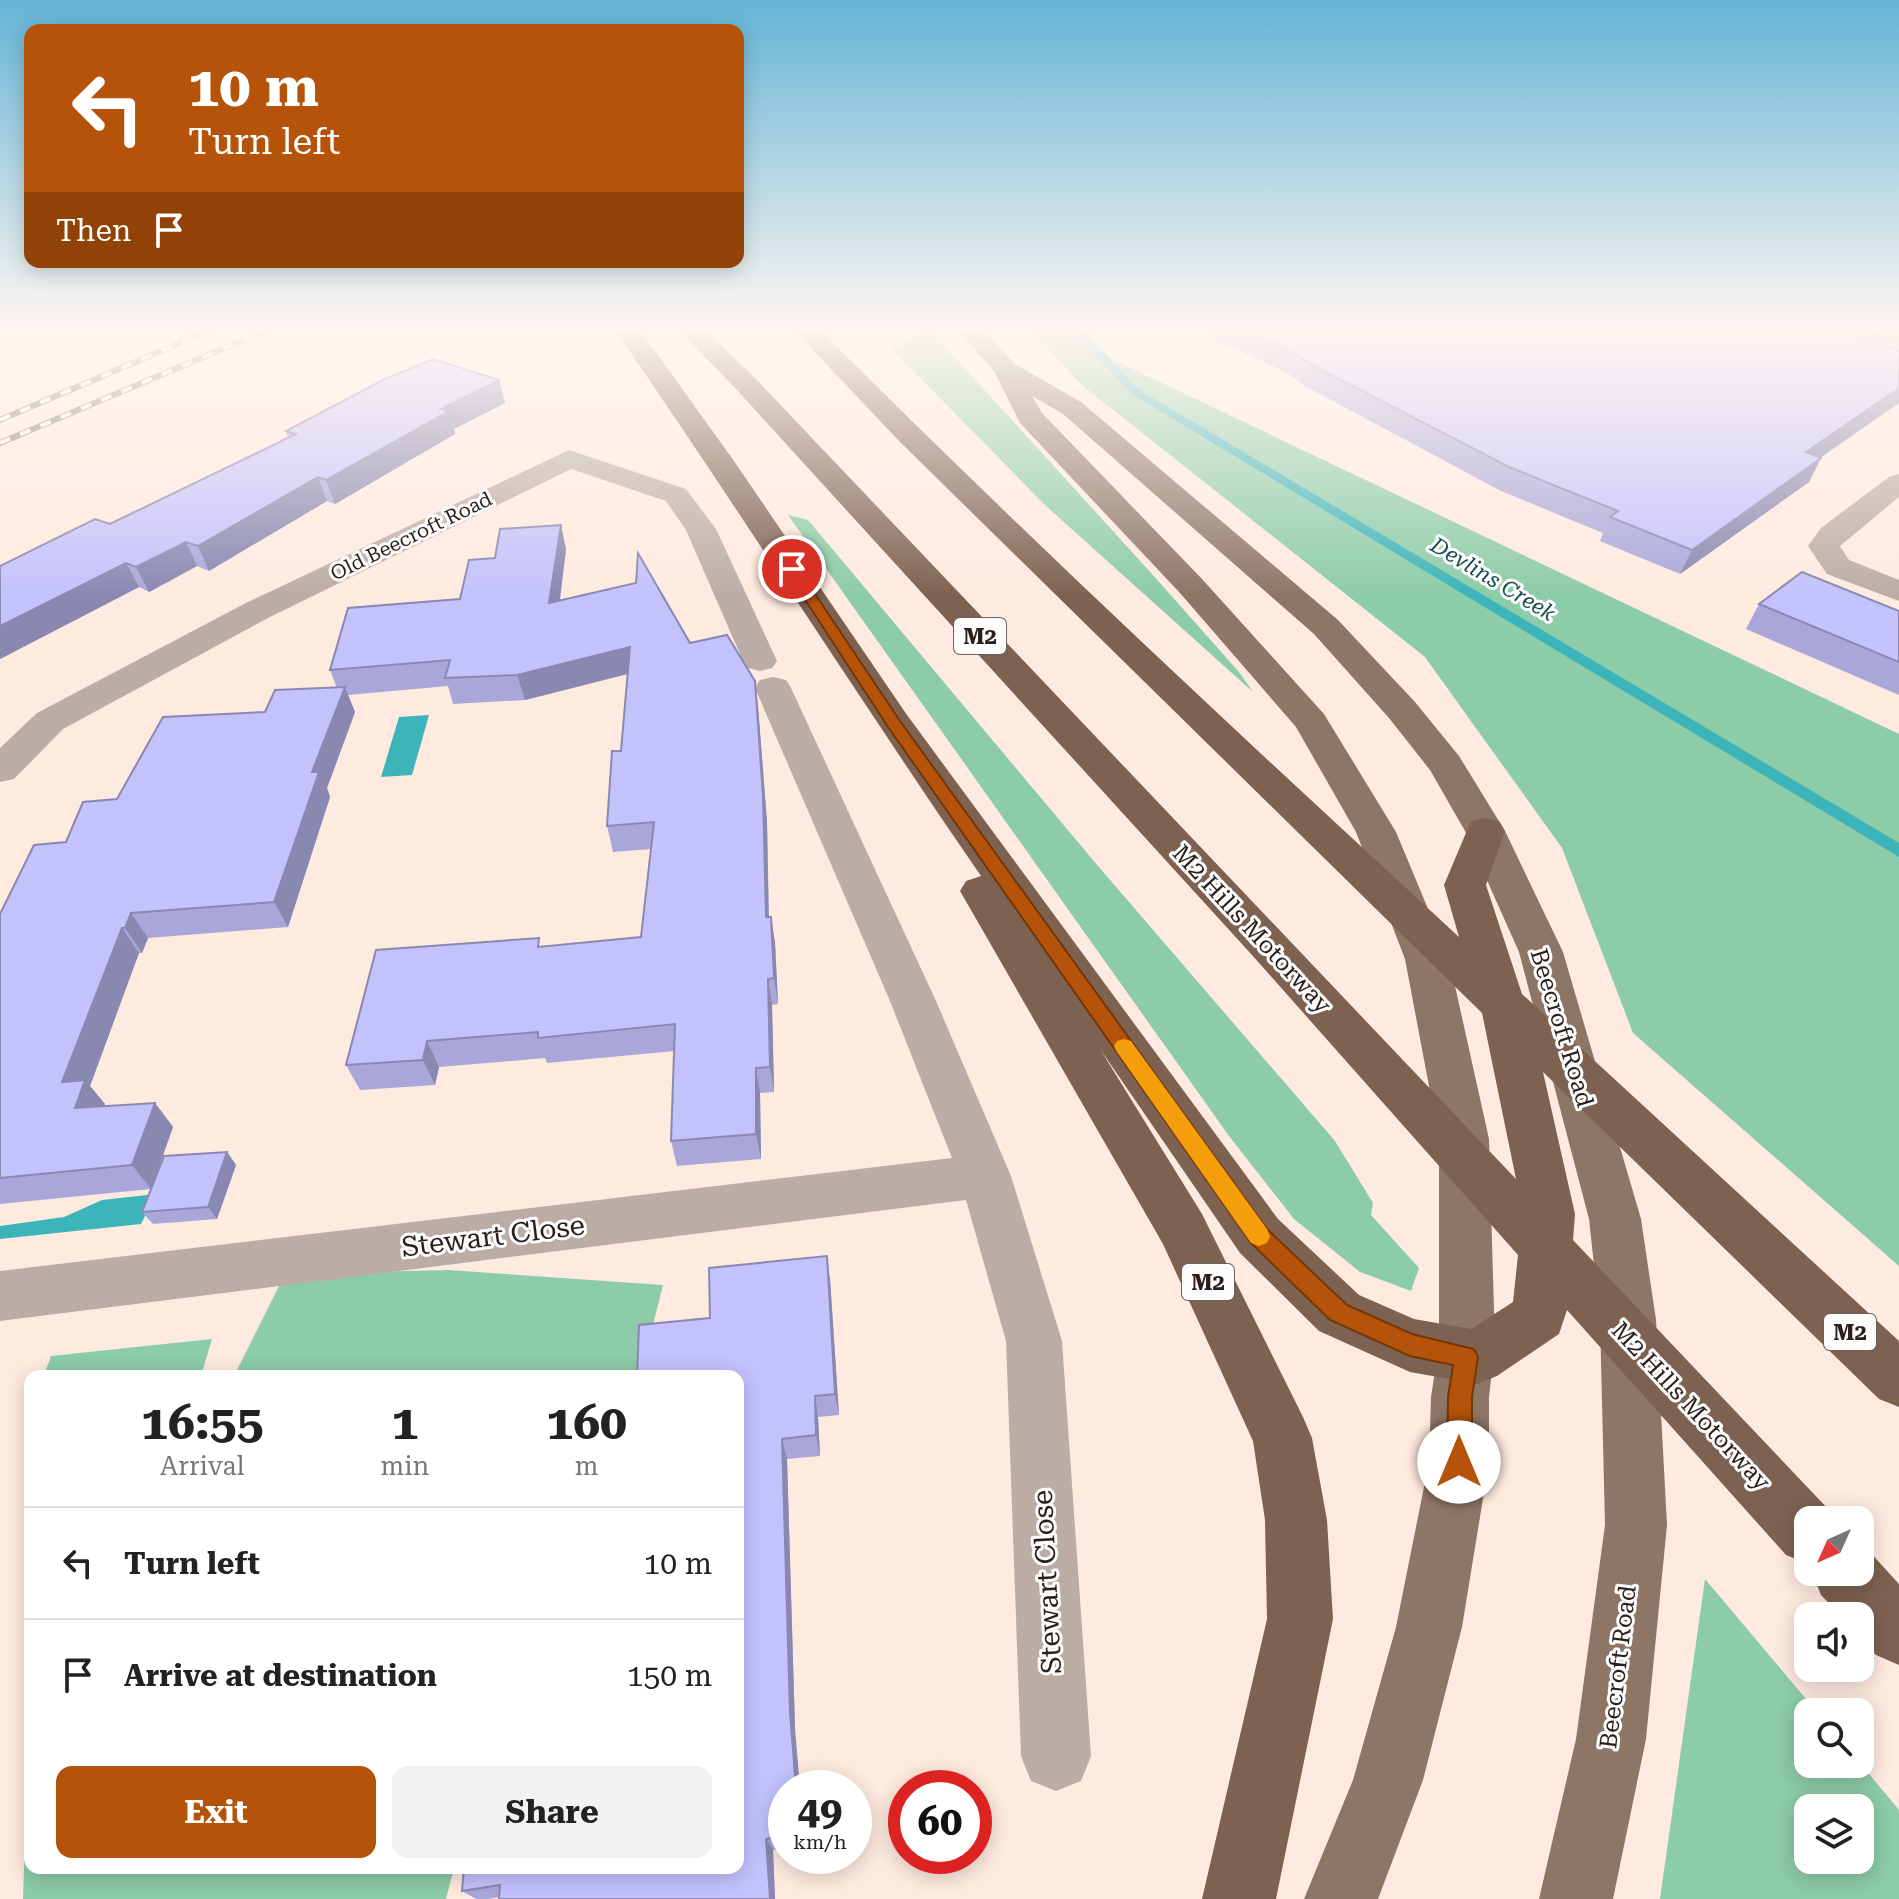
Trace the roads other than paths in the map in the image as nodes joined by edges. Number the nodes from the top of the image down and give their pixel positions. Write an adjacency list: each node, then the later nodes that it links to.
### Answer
1 (690, 419): 9 (highway, M2)
2 (778, 419): 16 (highway, M2 Hills Motorway / M2)
3 (893, 419): 15 (highway, M2)
4 (1032, 419): 14 (main road, Beecroft Road)
5 (1084, 419): 11 (main road, Beecroft Road)
6 (1899, 483): 7 (street)
7 (1899, 591)
8 (767, 674): 10 (street, Old Beecroft Road); 12 (street, Stewart Close)
9 (894, 723): 14 (highway, M2); 20 (highway, M2)
10 (0, 770)
11 (1485, 831): 14 (highway); 22 (main road, Beecroft Road)
12 (985, 1176): 13 (street, Stewart Close); 19 (street, Stewart Close)
13 (0, 1296)
14 (1470, 1353): 21 (main road, Beecroft Road)
15 (1899, 1379)
16 (1794, 1518)
17 (1857, 1586): 18 (highway)
18 (1899, 1632)
19 (1056, 1756)
20 (1239, 1899)
21 (1341, 1899)
22 (1576, 1899)

